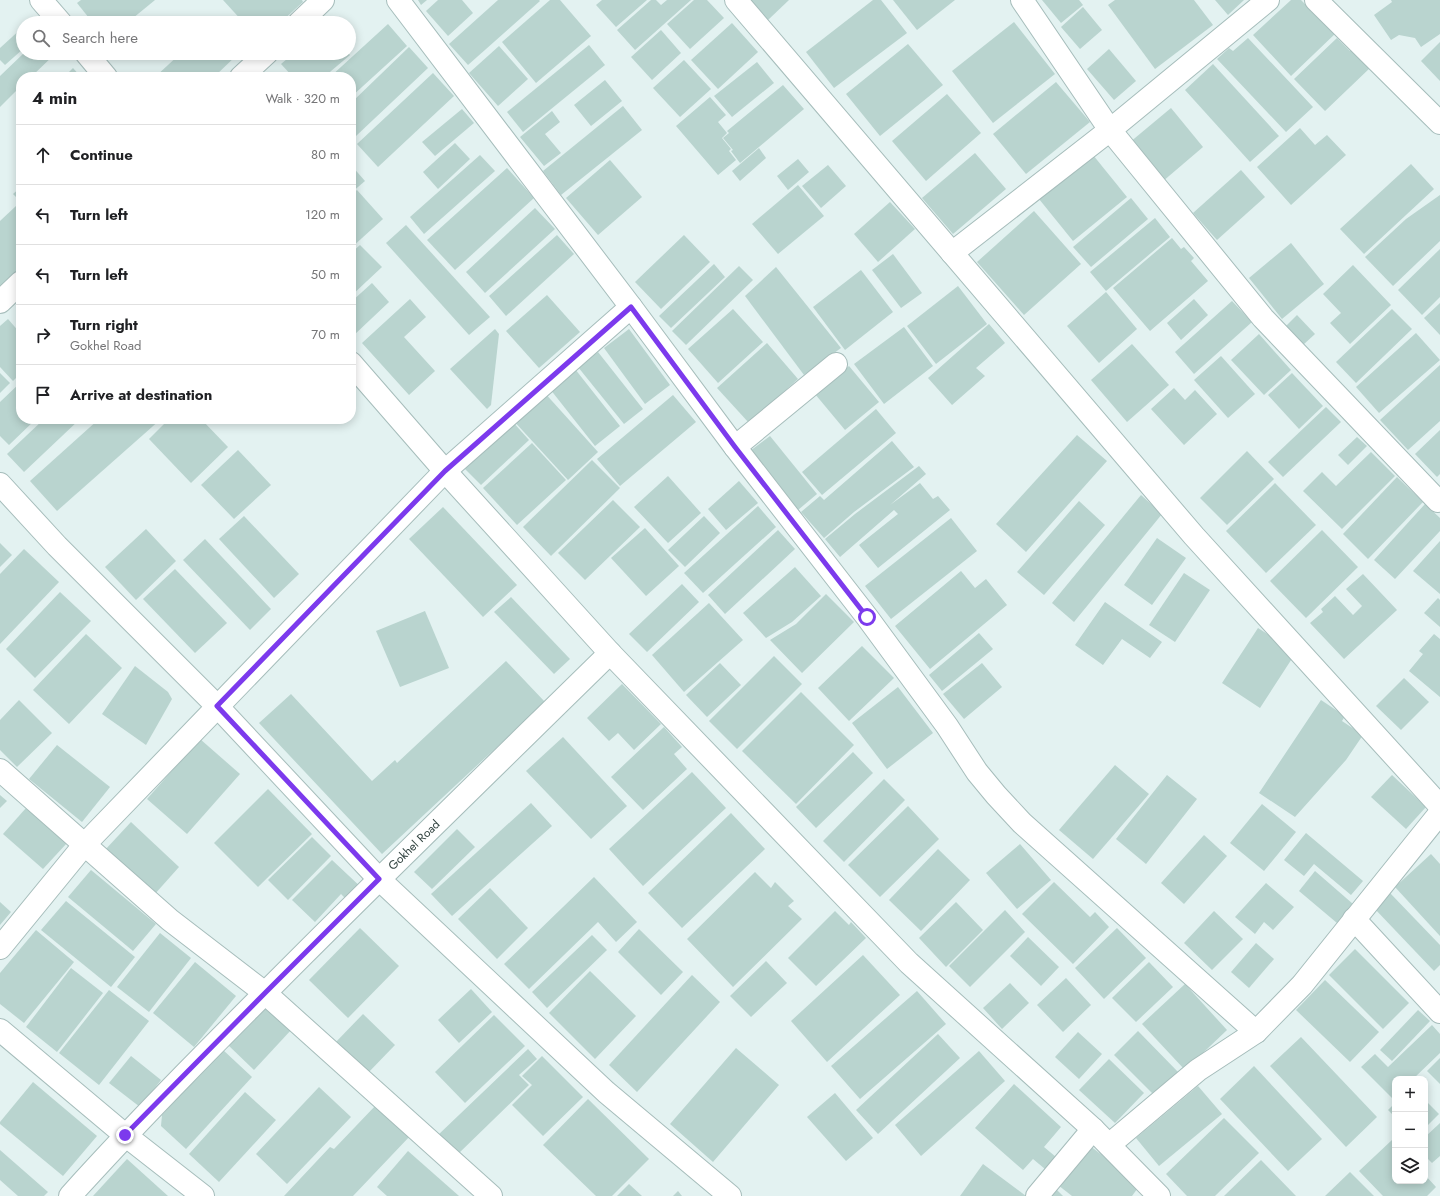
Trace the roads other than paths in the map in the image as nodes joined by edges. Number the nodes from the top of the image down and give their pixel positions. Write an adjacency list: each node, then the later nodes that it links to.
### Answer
1 (41, 0): 8 (street)
2 (323, 0): 9 (street)
3 (398, 0): 19 (street)
4 (736, 0): 16 (street)
5 (1022, 0): 15 (street)
6 (1268, 0): 15 (street)
7 (1316, 0): 14 (street)
8 (55, 16)
9 (306, 16)
10 (92, 60): 12 (street)
11 (259, 60): 13 (street)
12 (102, 72)
13 (246, 72)
14 (1440, 123)
15 (1110, 130): 16 (street); 25 (street)
16 (952, 253): 29 (street)
17 (16, 287): 18 (street)
18 (0, 302)
19 (631, 307): 22 (street); 23 (street)
20 (836, 364): 22 (street)
21 (356, 369): 23 (street)
22 (735, 447): 38 (street)
23 (445, 471): 26 (street); 27 (street)
24 (0, 484): 27 (street)
25 (1438, 501)
26 (610, 653): 32 (street, Gokhel Road); 39 (street)
27 (217, 706): 31 (street); 32 (street)
28 (0, 770): 31 (street)
29 (1440, 806)
30 (1440, 814): 33 (street)
31 (84, 844): 34 (street); 35 (street)
32 (379, 879): 35 (street, Gokhel Road); 45 (street)
33 (1354, 919): 36 (street); 38 (street)
34 (0, 948)
35 (265, 993): 40 (street, Gokhel Road); 44 (street)
36 (1440, 1012)
37 (0, 1030): 40 (street)
38 (1256, 1032): 41 (street)
39 (1093, 1129): 41 (street); 46 (street)
40 (125, 1135): 42 (street, Gokhel Road); 43 (street)
41 (1109, 1145): 47 (street)
42 (70, 1196)
43 (203, 1196)
44 (492, 1196)
45 (730, 1196)
46 (1037, 1196)
47 (1159, 1196)

